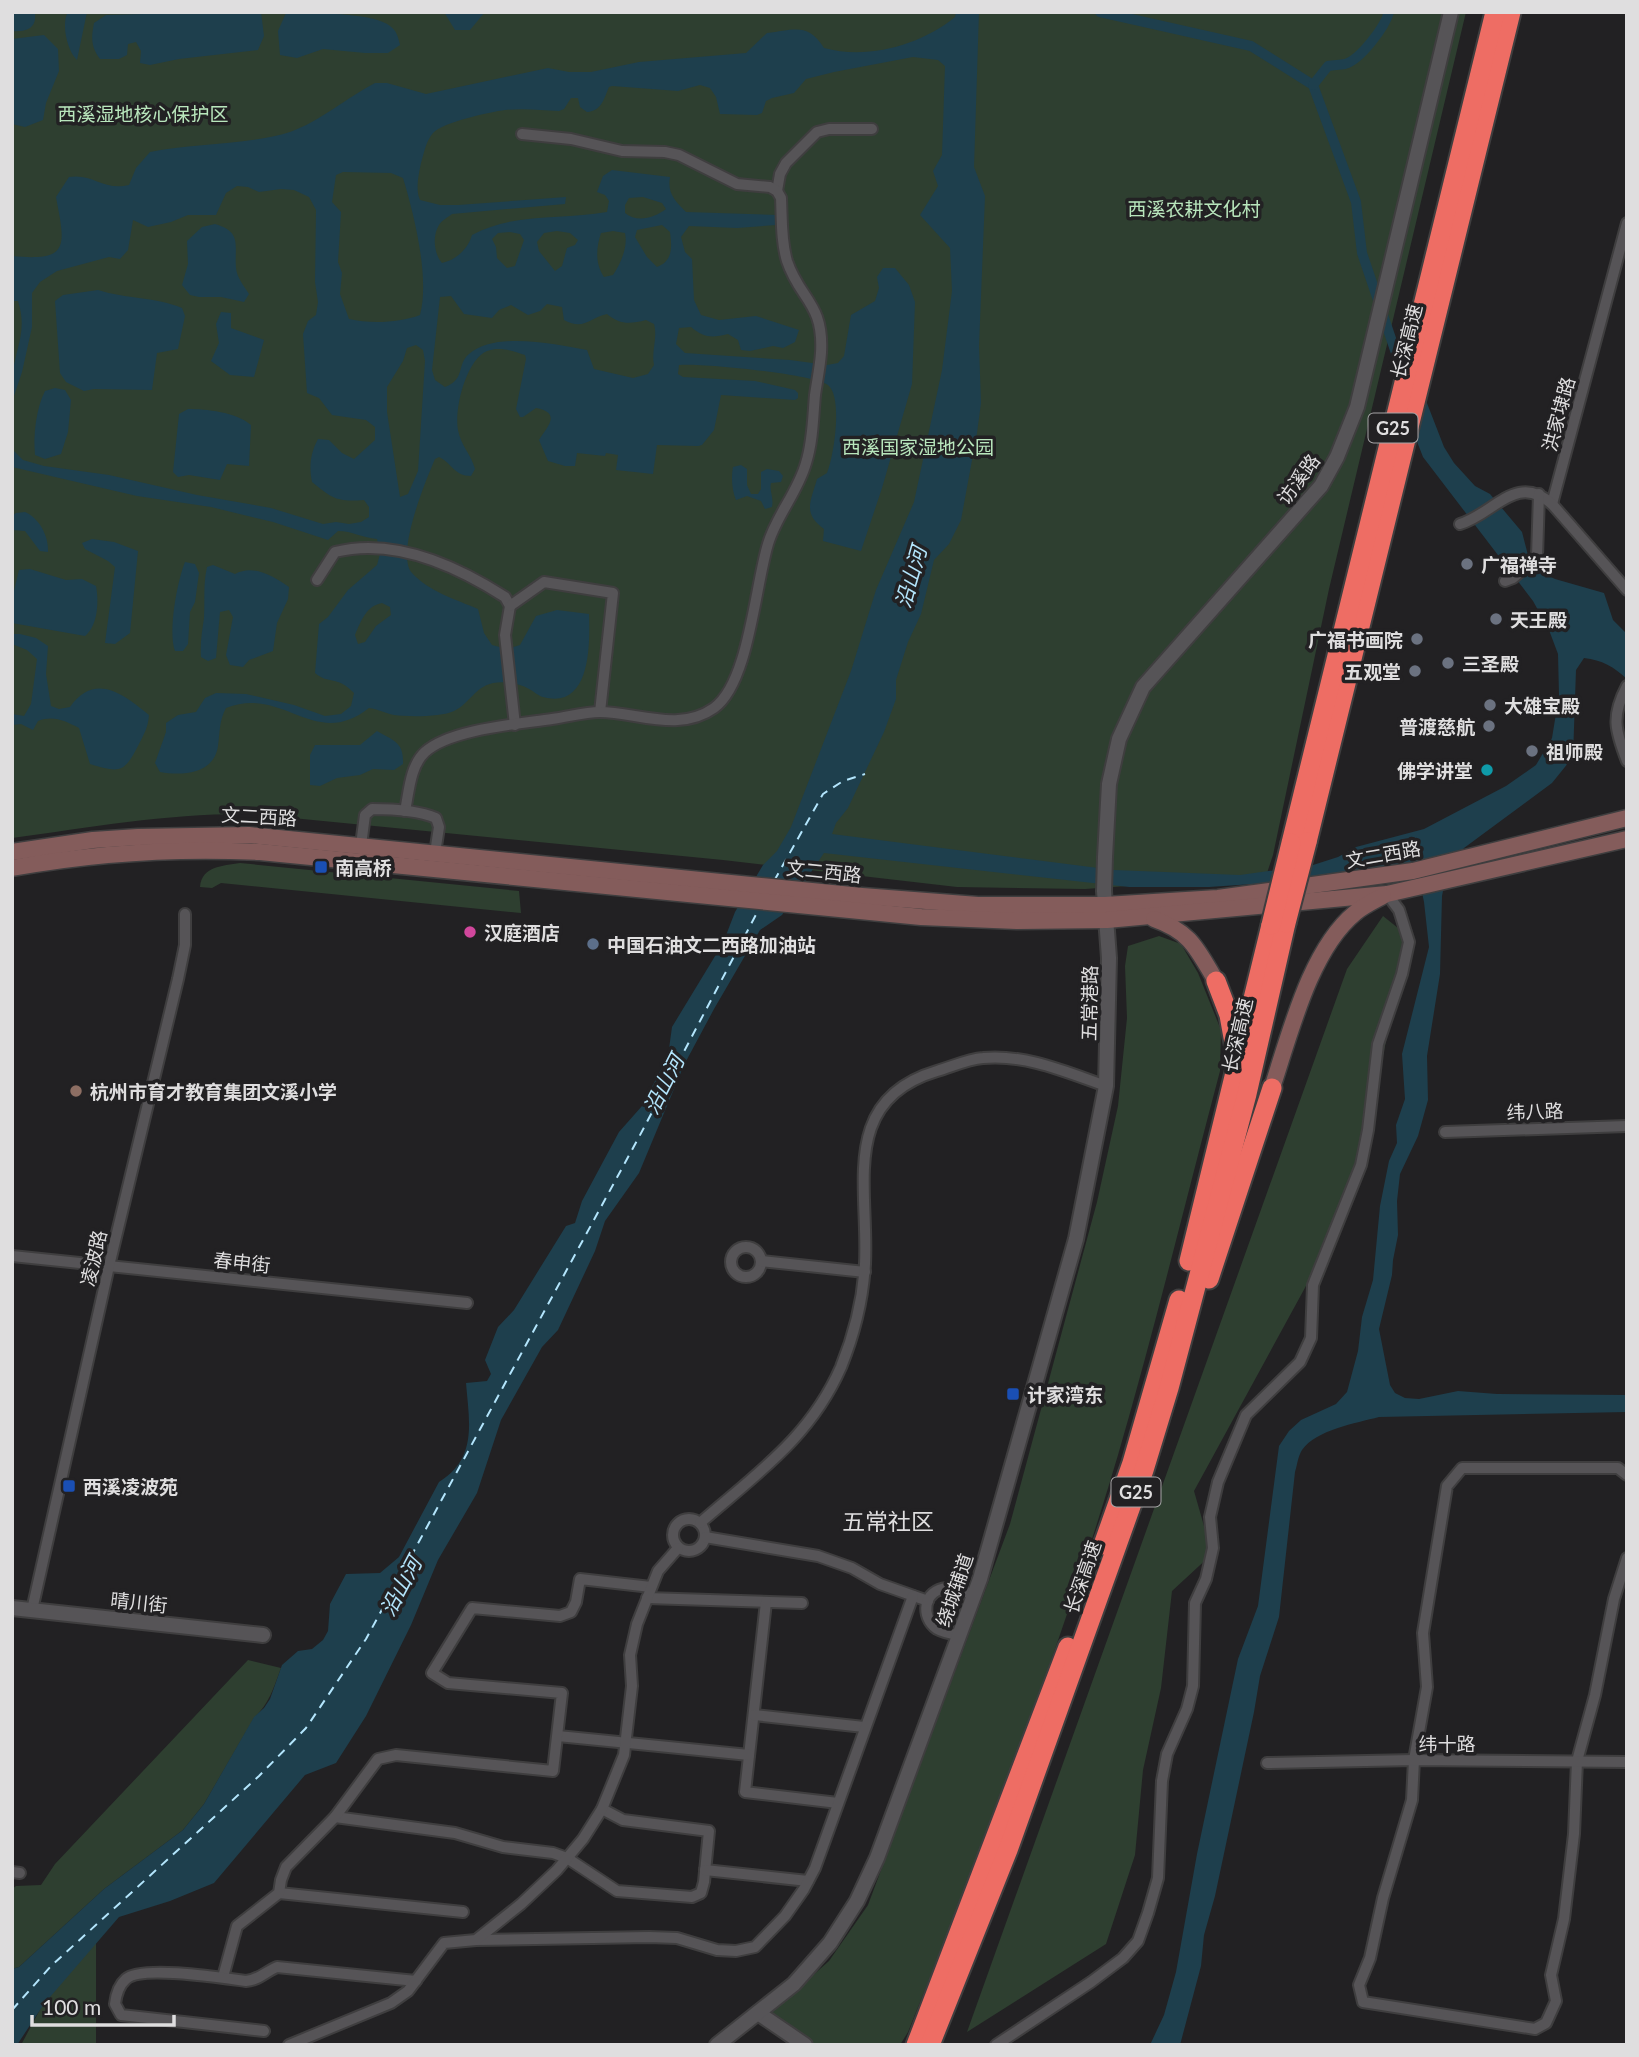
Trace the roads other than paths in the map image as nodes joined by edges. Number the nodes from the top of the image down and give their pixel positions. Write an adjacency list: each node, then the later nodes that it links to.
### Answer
1 (1451, 12): 29 (street, 访溪路)
2 (1495, 12): 22 (highway, 长深高速 / G25)
3 (1511, 12): 22 (highway, 长深高速 / G25)
4 (872, 129): 6 (street)
5 (522, 134): 6 (street)
6 (777, 191): 16 (street)
7 (1627, 223): 9 (street, 洪家埭路)
8 (1539, 494): 9 (street); 10 (street); 12 (street)
9 (1552, 504): 13 (street)
10 (1465, 523)
11 (317, 580): 14 (street)
12 (1509, 580)
13 (1627, 590)
14 (510, 606): 16 (street); 17 (street)
15 (1627, 685): 18 (street)
16 (600, 712): 17 (street)
17 (515, 725): 19 (street)
18 (1627, 761)
19 (405, 811): 23 (street); 25 (street)
20 (1627, 818): 29 (main road, 文二西路)
21 (1627, 839): 28 (main road, 文二西路)
22 (1299, 842): 32 (highway, 长深高速 / G25, bridge)
23 (361, 845): 24 (main road, 文二西路); 25 (main road, 文二西路)
24 (12, 852)
25 (435, 853): 27 (main road, 文二西路)
26 (12, 868): 27 (main road, 文二西路)
27 (654, 882): 29 (main road, 文二西路); 29 (main road, 文二西路)
28 (1387, 894): 31 (main road, 文二西路); 36 (main road); 87 (street)
29 (1105, 905): 31 (main road, 文二西路); 35 (street, 五常港路)
30 (185, 914): 41 (street, 凌波路)
31 (1149, 917): 33 (main road)
32 (1278, 924): 34 (highway, 长深高速 / G25); 44 (highway, 长深高速 / G25)
33 (1216, 981): 34 (highway)
34 (1238, 1063): 85 (highway, 长深高速 / G25)
35 (1106, 1086): 42 (street); 51 (street, 绕城辅道)
36 (1272, 1088): 44 (highway)
37 (1627, 1126): 38 (street, 纬八路)
38 (1445, 1132)
39 (12, 1256): 41 (street, 春申街)
40 (761, 1261): 42 (street)
41 (109, 1266): 43 (street, 春申街); 57 (street, 凌波路)
42 (864, 1272): 46 (street)
43 (467, 1303)
44 (1169, 1388): 86 (highway, 长深高速 / G25)
45 (1627, 1475): 65 (street)
46 (700, 1523): 47 (street); 48 (street)
47 (705, 1537): 48 (street); 52 (street)
48 (678, 1548): 50 (street)
49 (1627, 1558): 66 (street)
50 (649, 1592): 54 (street); 62 (street); 63 (street)
51 (974, 1595): 53 (street); 59 (street, 绕城辅道)
52 (913, 1596): 53 (street); 61 (street)
53 (928, 1601): 59 (street)
54 (766, 1602): 55 (street); 60 (street)
55 (803, 1603)
56 (12, 1608): 57 (street, 晴川街)
57 (32, 1610): 58 (street, 晴川街)
58 (262, 1635)
59 (959, 1635): 80 (street, 绕城辅道)
60 (754, 1715): 61 (street); 64 (street)
61 (864, 1727): 69 (street)
62 (558, 1736): 63 (street); 71 (street)
63 (626, 1742): 64 (street); 70 (street)
64 (749, 1755): 69 (street)
65 (1414, 1760): 66 (street, 纬十路); 66 (street); 68 (street, 纬十路)
66 (1577, 1761): 67 (street, 纬十路)
67 (1627, 1762)
68 (1267, 1763)
69 (838, 1803): 74 (street)
70 (602, 1809): 72 (street); 73 (street)
71 (335, 1817): 72 (street); 75 (street)
72 (567, 1858): 73 (street); 77 (street)
73 (705, 1870): 74 (street)
74 (808, 1881): 77 (street)
75 (279, 1893): 76 (street); 78 (street)
76 (463, 1912)
77 (476, 1940): 79 (street)
78 (223, 1978): 79 (street); 81 (street)
79 (416, 1981): 82 (street)
80 (758, 2013): 83 (street, 绕城辅道); 84 (street)
81 (264, 2031)
82 (289, 2045)
83 (717, 2045)
84 (805, 2045)
85 (916, 2045)
86 (930, 2045)
87 (996, 2045)

